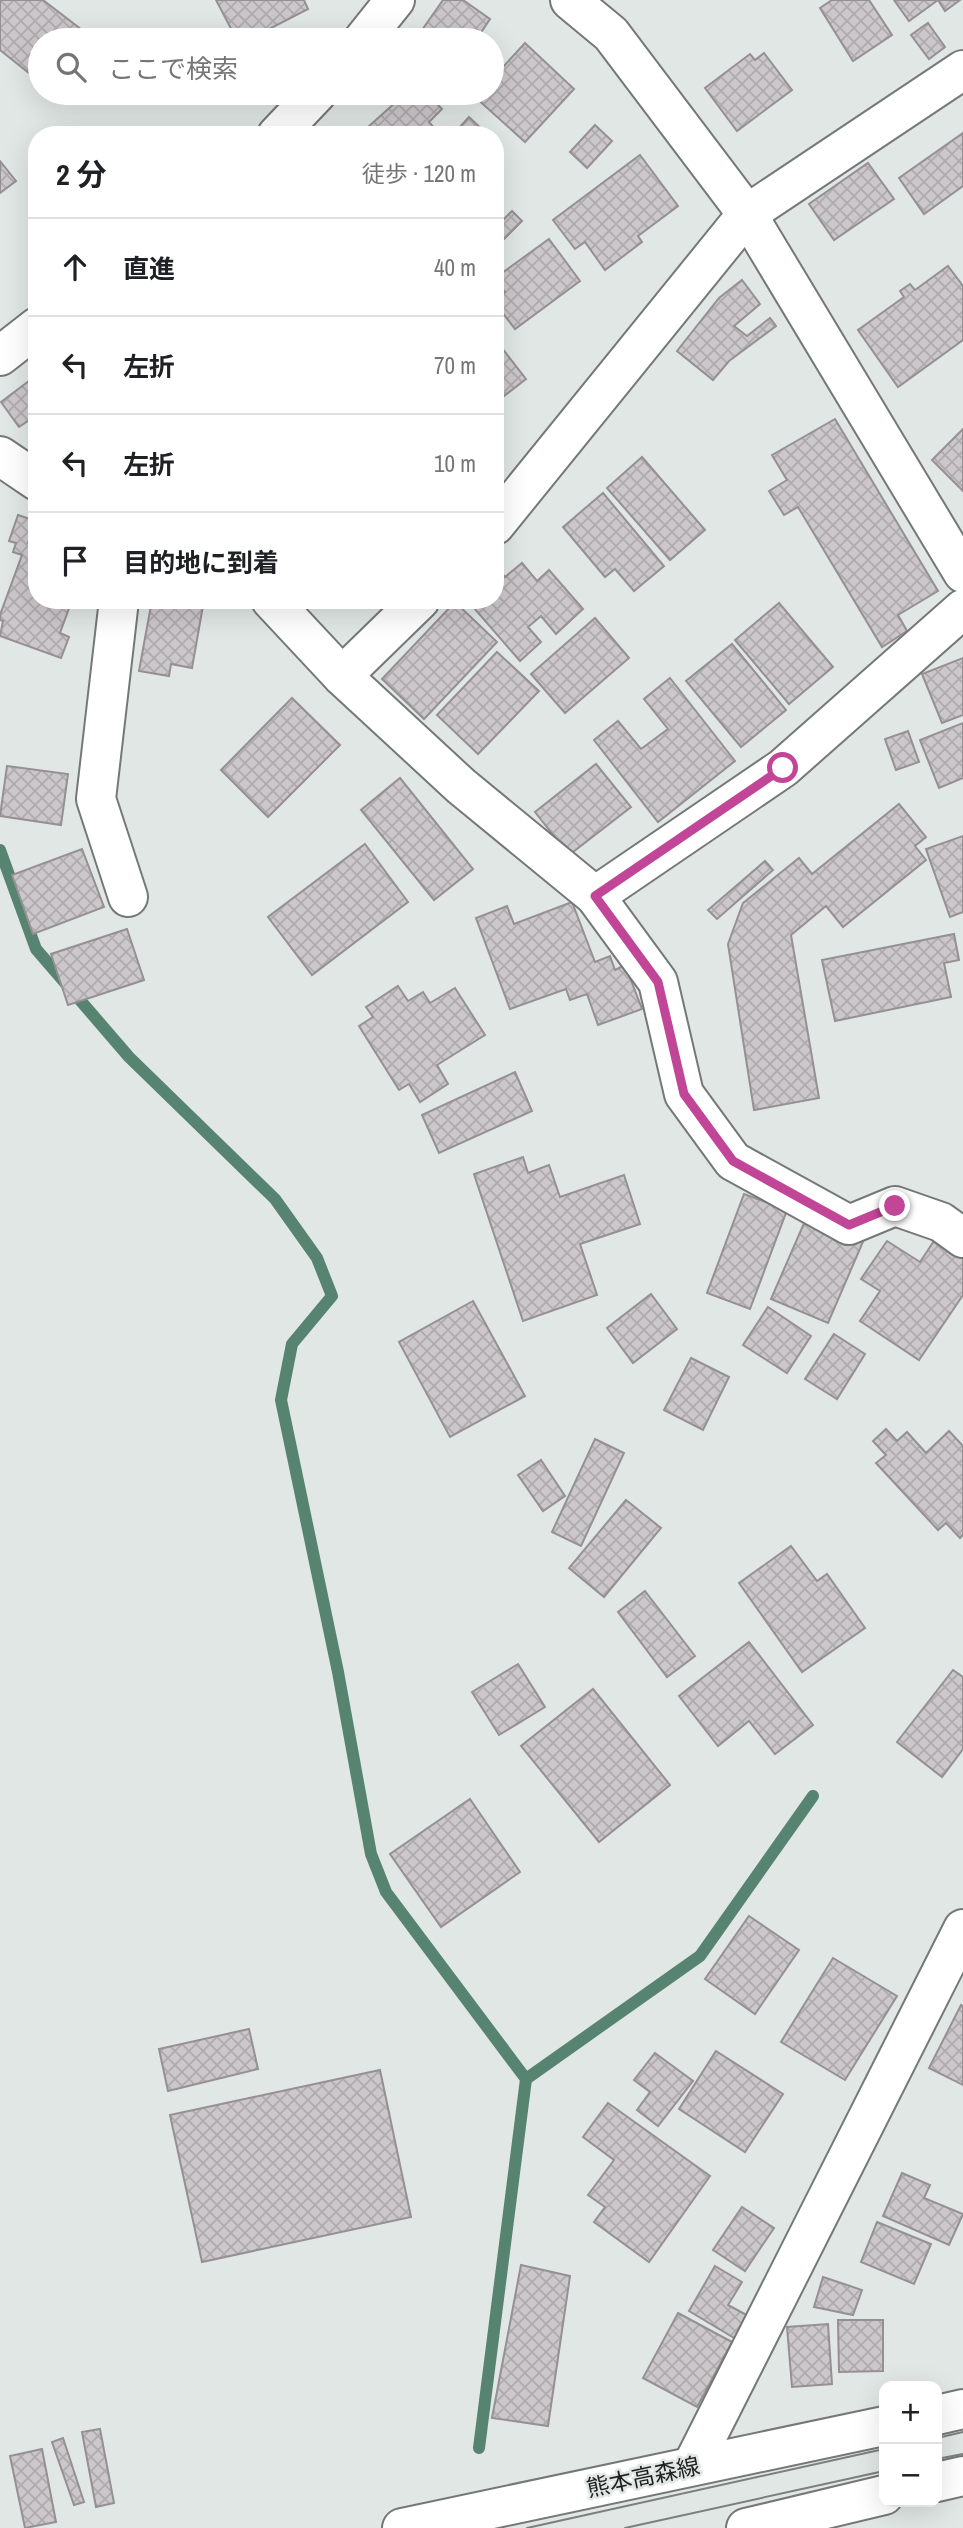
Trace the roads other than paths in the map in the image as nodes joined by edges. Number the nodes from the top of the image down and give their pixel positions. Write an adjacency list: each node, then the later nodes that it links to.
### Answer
1 (395, 0): 3 (street)
2 (570, 0): 7 (street)
3 (373, 28)
4 (963, 71): 7 (street)
5 (305, 105): 6 (street)
6 (285, 126)
7 (747, 214): 12 (street); 13 (street)
8 (28, 334): 9 (street)
9 (0, 356)
10 (0, 456): 11 (street)
11 (28, 475)
12 (504, 514)
13 (963, 573)
14 (118, 609): 20 (street)
15 (279, 609): 18 (street)
16 (411, 609): 18 (street)
17 (963, 609): 19 (street)
18 (342, 676): 19 (street)
19 (595, 896): 21 (street)
20 (128, 897)
21 (963, 1238)
22 (963, 1929): 26 (street)
23 (963, 2409): 24 (street)
24 (942, 2413)
25 (879, 2427): 26 (street, 熊本高森線)
26 (692, 2466): 30 (street, 熊本高森線)
27 (963, 2476): 28 (street)
28 (942, 2481)
29 (879, 2496): 31 (street)
30 (402, 2528)
31 (746, 2528)

